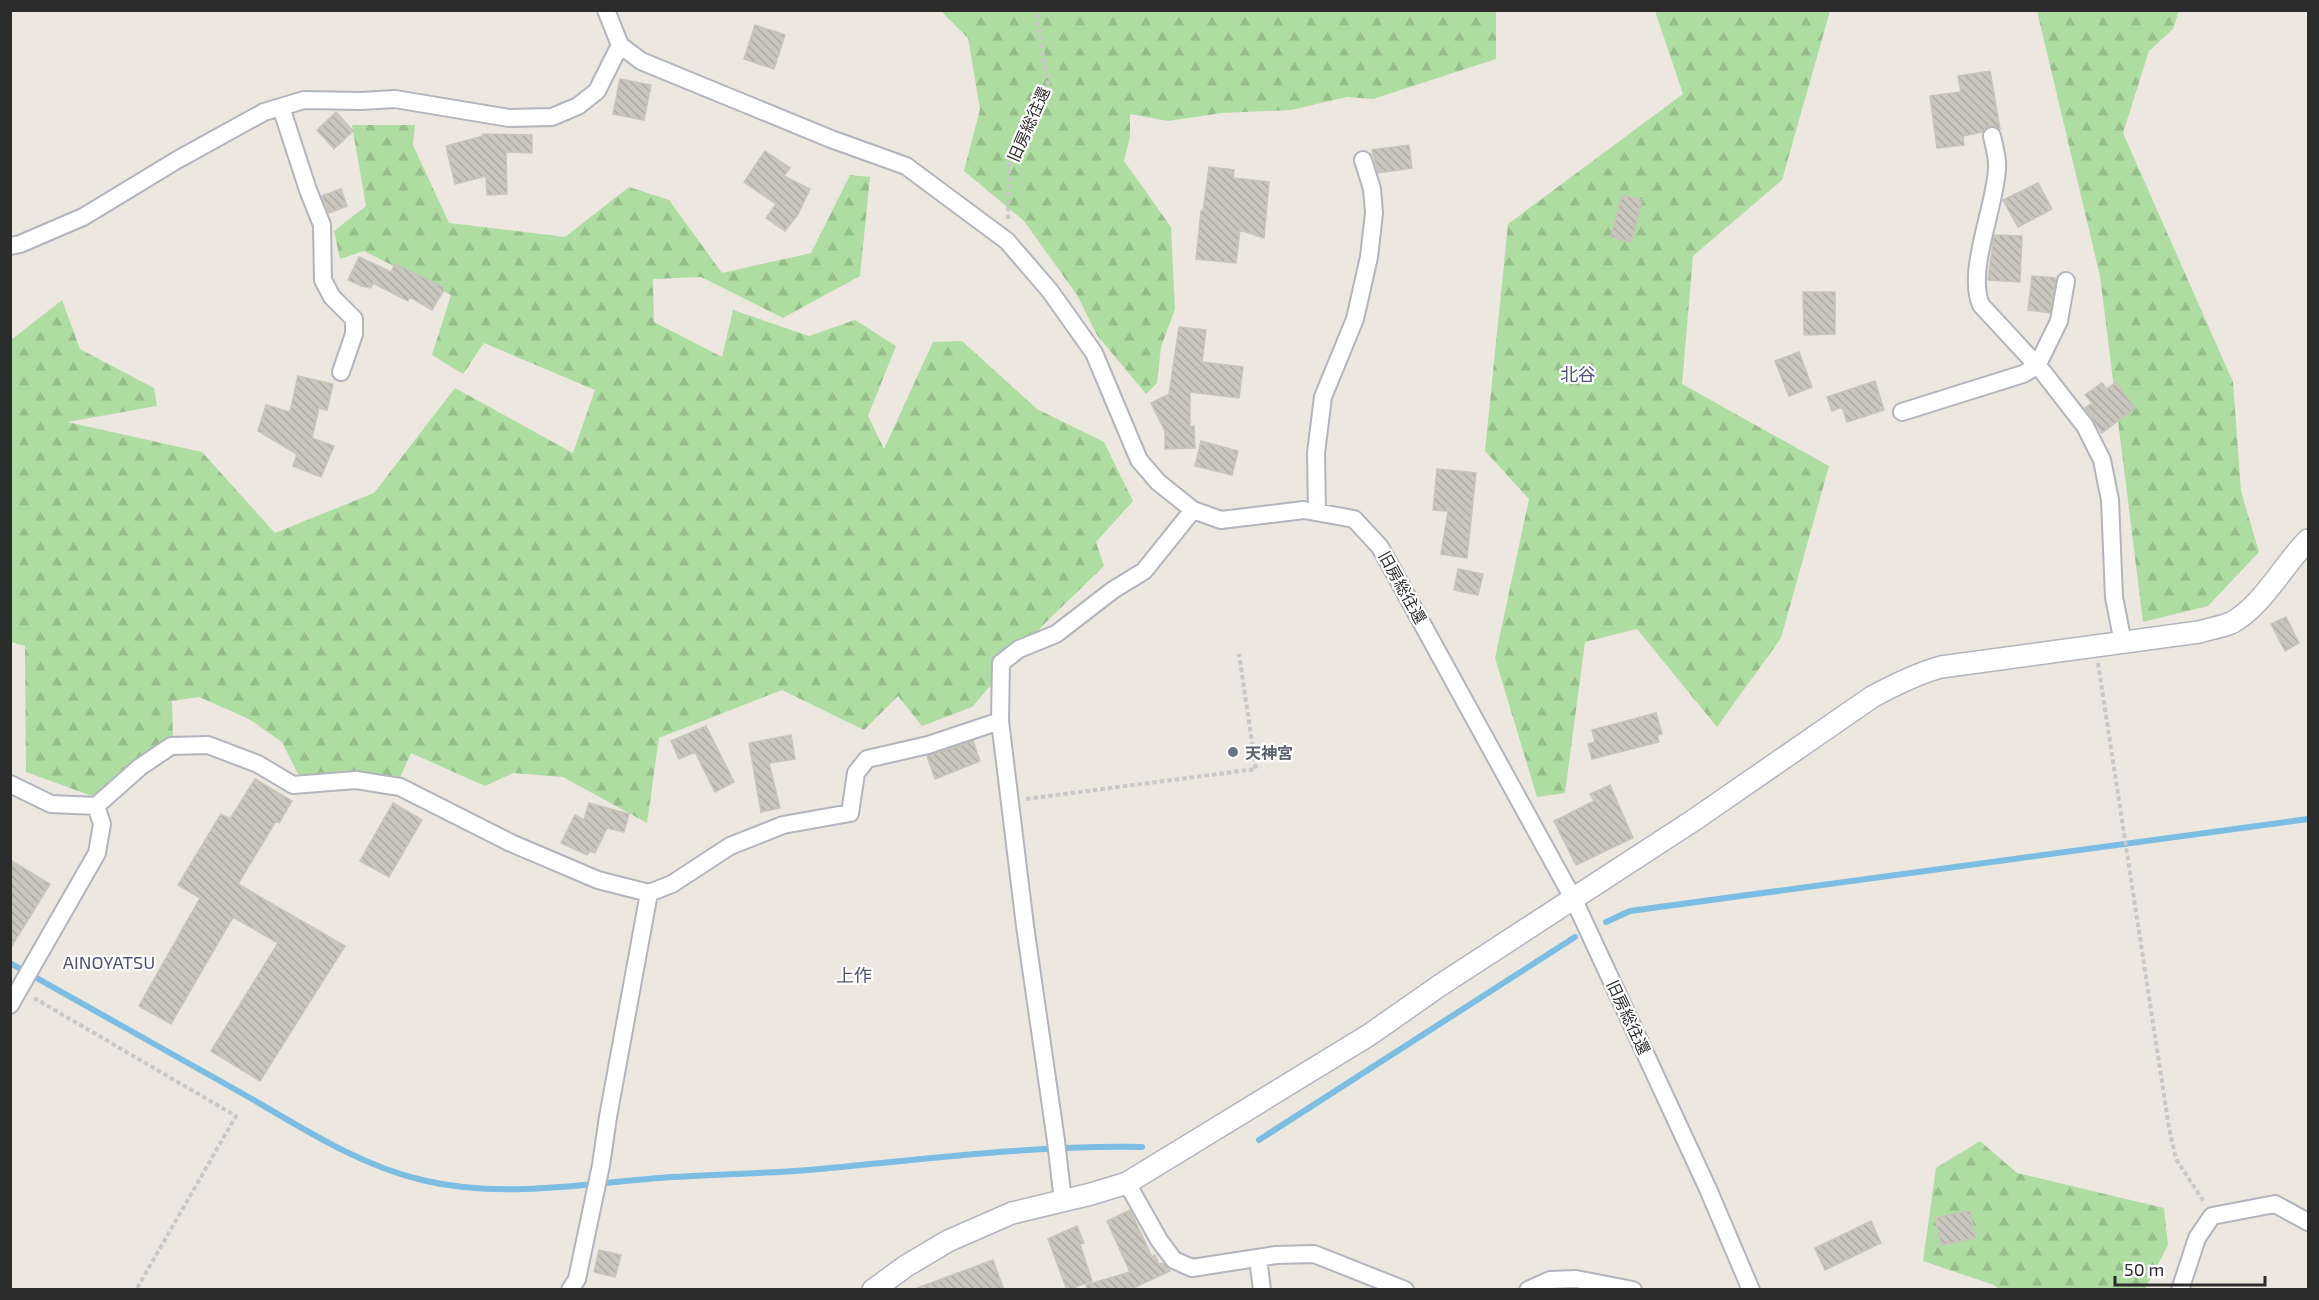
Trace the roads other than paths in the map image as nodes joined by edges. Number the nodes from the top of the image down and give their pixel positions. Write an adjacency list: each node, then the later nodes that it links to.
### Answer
1 (606, 10): 2 (street)
2 (620, 45): 3 (street); 11 (street, 旧房総往還)
3 (281, 107): 6 (street); 9 (street)
4 (1992, 136): 8 (street)
5 (1363, 160): 12 (street)
6 (10, 246)
7 (2066, 281): 8 (street)
8 (2037, 366): 10 (street); 14 (street)
9 (341, 372)
10 (1902, 412)
11 (1193, 510): 12 (street, 旧房総往還); 15 (street)
12 (1317, 512): 19 (street, 旧房総往還)
13 (2308, 540): 14 (street)
14 (2123, 643): 19 (street)
15 (1000, 721): 18 (street); 22 (street)
16 (10, 784): 17 (street)
17 (96, 806): 18 (street); 20 (street)
18 (649, 893): 25 (street)
19 (1575, 900): 21 (street); 31 (street, 旧房総往還)
20 (10, 1005)
21 (1126, 1183): 22 (street); 24 (street)
22 (1063, 1201): 26 (street)
23 (2308, 1222): 32 (street)
24 (1258, 1258): 27 (street); 28 (street)
25 (570, 1290)
26 (873, 1290)
27 (1262, 1290)
28 (1405, 1290)
29 (1528, 1290): 30 (street)
30 (1633, 1290)
31 (1751, 1290)
32 (2180, 1290)

